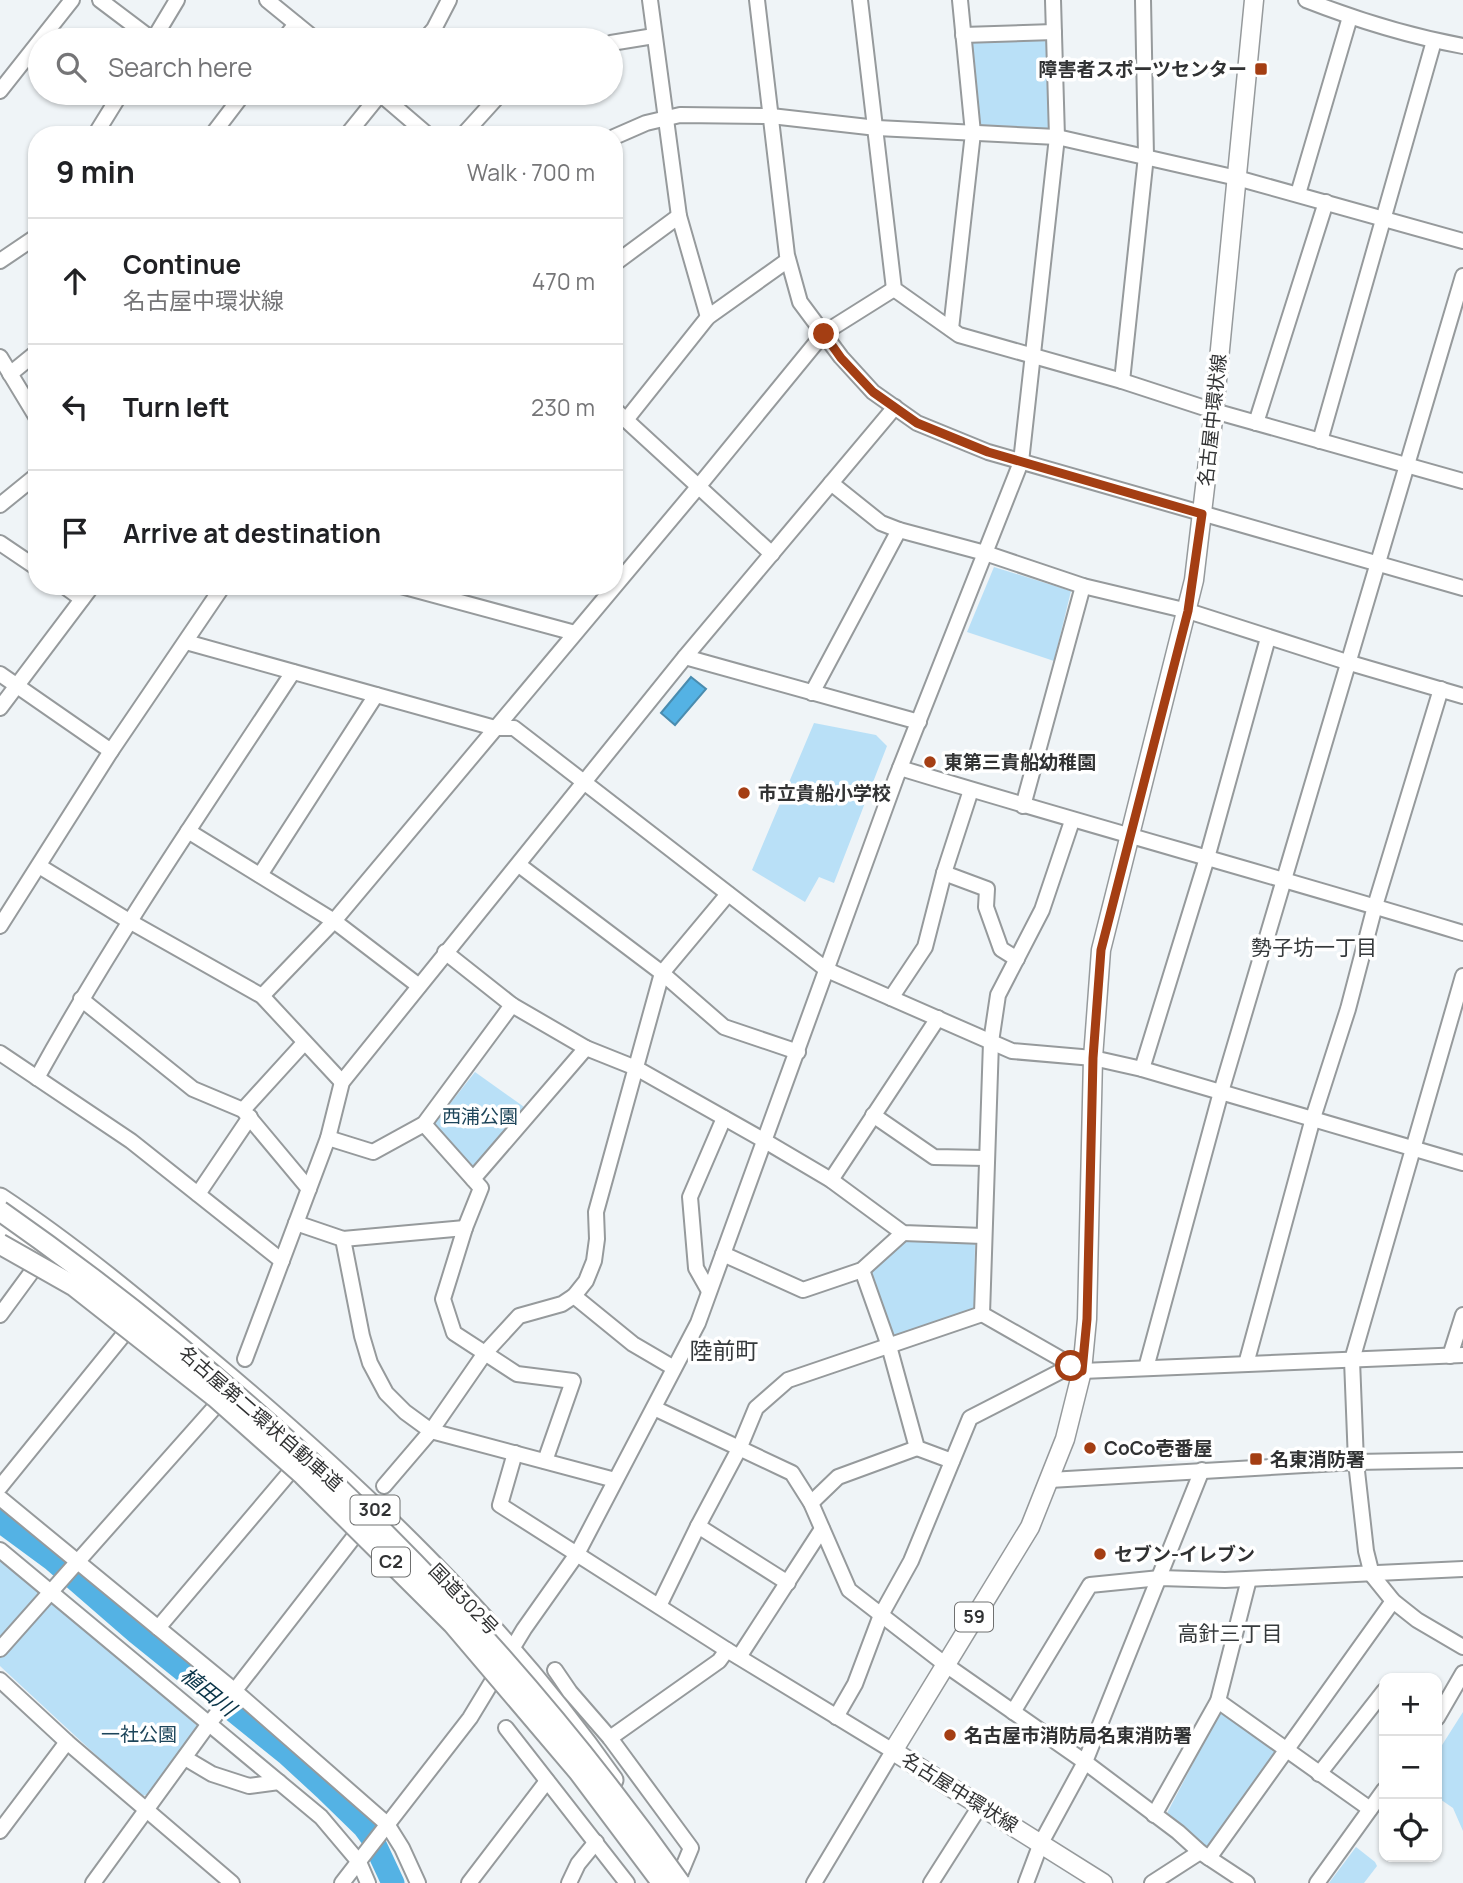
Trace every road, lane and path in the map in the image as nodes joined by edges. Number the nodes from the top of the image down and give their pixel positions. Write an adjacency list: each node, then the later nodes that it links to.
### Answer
1 (72, 0): 16 (street)
2 (100, 0): 17 (street)
3 (177, 0): 18 (street)
4 (267, 0): 15 (street)
5 (449, 0): 21 (street)
6 (650, 0): 24 (street)
7 (757, 0): 35 (street)
8 (860, 0): 42 (street)
9 (960, 0): 23 (street)
10 (1053, 0): 22 (street)
11 (1143, 0): 46 (street)
12 (1254, 0): 47 (main road, 名古屋中環状線 / 59)
13 (1306, 0): 14 (street)
14 (1350, 17): 26 (street); 48 (street)
15 (296, 24): 19 (street); 20 (street)
16 (50, 28)
17 (137, 28)
18 (160, 28)
19 (293, 28)
20 (301, 28)
21 (435, 28)
22 (1054, 32): 23 (street); 45 (street)
23 (963, 35): 44 (street)
24 (654, 36): 25 (street); 36 (street)
25 (623, 41)
26 (1434, 41): 27 (street); 51 (street)
27 (1463, 46)
28 (28, 56): 29 (street)
29 (0, 91)
30 (114, 105): 37 (street)
31 (235, 105): 38 (street)
32 (371, 105): 39 (street)
33 (394, 105): 40 (street)
34 (490, 105): 41 (street)
35 (771, 116): 36 (street); 42 (street); 55 (street)
36 (667, 118): 43 (street); 50 (street)
37 (101, 126)
38 (219, 126)
39 (354, 126)
40 (418, 126)
41 (471, 126)
42 (877, 128): 44 (street); 58 (street)
43 (623, 133)
44 (973, 133): 45 (street); 60 (street)
45 (1057, 136): 46 (street); 62 (street)
46 (1146, 156): 47 (street); 66 (street)
47 (1237, 178): 48 (street); 69 (main road, 名古屋中環状線 / 59)
48 (1298, 194): 49 (street)
49 (1326, 202): 51 (street); 72 (street)
50 (678, 216): 54 (street); 59 (street)
51 (1385, 219): 52 (street); 73 (street)
52 (1463, 241)
53 (28, 242): 56 (street)
54 (623, 257)
55 (789, 260): 59 (street); 61 (street)
56 (0, 261)
57 (1463, 276): 75 (street)
58 (894, 289): 60 (street); 61 (street)
59 (708, 317): 71 (street)
60 (951, 329): 62 (street)
61 (824, 334): 68 (street); 79 (street)
62 (1033, 355): 66 (street); 74 (street)
63 (0, 357): 65 (street)
64 (28, 359): 65 (street)
65 (10, 374): 67 (street)
66 (1122, 381): 69 (street)
67 (28, 403)
68 (895, 407): 74 (street); 78 (street)
69 (1214, 411): 72 (street); 81 (main road, 名古屋中環状線 / 59)
70 (623, 417): 71 (street)
71 (626, 420): 79 (street)
72 (1256, 423): 73 (street)
73 (1321, 441): 75 (street)
74 (1021, 462): 81 (street); 84 (street)
75 (1407, 465): 76 (street); 87 (street)
76 (1463, 481)
77 (28, 482): 80 (street)
78 (831, 483): 82 (street); 85 (street)
79 (698, 487): 85 (street); 88 (street)
80 (0, 505)
81 (1202, 514): 87 (street); 97 (main road, 名古屋中環状線 / 59)
82 (899, 530): 84 (street); 107 (street)
83 (0, 543): 86 (street)
84 (985, 553): 89 (street); 111 (street)
85 (772, 554): 101 (street)
86 (28, 562)
87 (1380, 562): 90 (street); 102 (street)
88 (623, 576)
89 (1083, 586): 97 (street); 117 (street)
90 (1463, 588)
91 (76, 595): 96 (street)
92 (85, 595): 96 (street)
93 (217, 595): 100 (street)
94 (434, 595): 98 (street)
95 (607, 595): 98 (street)
96 (82, 599): 105 (street)
97 (1188, 611): 99 (street); 120 (main road, 名古屋中環状線 / 59)
98 (575, 633): 112 (street)
99 (1268, 638): 102 (street); 121 (street)
100 (186, 642): 103 (street); 113 (street)
101 (685, 657): 107 (street); 115 (street)
102 (1350, 663): 106 (street); 126 (street)
103 (293, 672): 108 (street); 119 (street)
104 (0, 674): 105 (street)
105 (16, 685): 110 (street); 113 (street)
106 (1441, 689): 109 (street); 128 (street)
107 (812, 693): 111 (street)
108 (376, 695): 112 (street); 125 (street)
109 (1463, 696)
110 (0, 708)
111 (919, 722): 114 (street)
112 (495, 727): 115 (street); 130 (street)
113 (111, 751): 123 (street)
114 (900, 768): 116 (street); 135 (street)
115 (583, 783): 122 (street); 127 (street)
116 (971, 790): 117 (street); 124 (street)
117 (1023, 806): 118 (street)
118 (1072, 821): 120 (street); 134 (street)
119 (188, 831): 125 (street); 129 (street)
120 (1130, 835): 121 (street); 149 (main road, 名古屋中環状線 / 59)
121 (1207, 858): 126 (street); 151 (street)
122 (519, 865): 133 (street); 136 (street)
123 (39, 866): 129 (street); 131 (street)
124 (944, 873): 134 (street); 140 (street)
125 (260, 875): 130 (street)
126 (1283, 878): 128 (street); 154 (street)
127 (728, 894): 135 (street); 136 (street)
128 (1375, 906): 132 (street); 158 (street)
129 (129, 921): 139 (street); 141 (street)
130 (334, 921): 138 (street); 139 (street)
131 (0, 925)
132 (1463, 933)
133 (445, 952): 138 (street); 142 (street)
134 (1017, 959): 144 (street)
135 (827, 970): 140 (street); 147 (street)
136 (662, 973): 147 (street); 150 (street)
137 (1463, 976): 162 (street)
138 (419, 986): 153 (street)
139 (262, 996): 145 (street)
140 (891, 998): 143 (street)
141 (80, 999): 152 (street); 155 (street)
142 (512, 1005): 146 (street); 159 (street)
143 (938, 1018): 144 (street); 156 (street)
144 (991, 1042): 149 (street); 163 (street)
145 (304, 1044): 153 (street); 155 (street)
146 (586, 1048): 150 (street); 165 (street)
147 (797, 1052): 161 (street)
148 (0, 1053): 152 (street)
149 (1093, 1058): 151 (street); 196 (main road, 名古屋中環状線 / 59)
150 (636, 1068): 157 (street); 184 (street)
151 (1142, 1069): 154 (street)
152 (37, 1078): 168 (street)
153 (342, 1082): 160 (street)
154 (1221, 1092): 158 (street); 197 (street)
155 (247, 1114): 167 (street); 168 (street)
156 (873, 1115): 163 (street); 166 (street)
157 (724, 1118): 161 (street); 183 (street)
158 (1313, 1118): 162 (street); 194 (street)
159 (424, 1124): 160 (street); 165 (street)
160 (328, 1138): 167 (street)
161 (765, 1142): 166 (street); 178 (street)
162 (1412, 1149): 164 (street); 193 (street)
163 (986, 1158): 175 (street)
164 (1463, 1163)
165 (473, 1179): 173 (street)
166 (831, 1180): 174 (street)
167 (309, 1189): 171 (street)
168 (198, 1194): 179 (street)
169 (0, 1198): 234 (highway, 国道302号 / 302)
170 (0, 1209): 172 (highway, 名古屋第二環状自動車道 / C2, bridge)
171 (296, 1223): 176 (street); 179 (street)
172 (9, 1227): 182 (highway, 名古屋第二環状自動車道 / C2, bridge); 271 (highway, 名古屋第二環状自動車道 / C2, bridge)
173 (465, 1228): 176 (street); 190 (street)
174 (903, 1233): 175 (street); 181 (street)
175 (983, 1236): 185 (street)
176 (343, 1239): 200 (street)
177 (0, 1243): 180 (highway, 国道302号 / 302); 182 (highway, bridge)
178 (723, 1254): 181 (street); 183 (street)
179 (282, 1261): 192 (street)
180 (36, 1266): 186 (street); 188 (highway, 国道302号 / 302)
181 (862, 1270): 189 (street)
182 (74, 1286): 281 (highway, 名古屋第二環状自動車道 / C2, bridge)
183 (709, 1291): 195 (street)
184 (574, 1296): 190 (street); 195 (street)
185 (982, 1314): 189 (street); 196 (street)
186 (0, 1315)
187 (1463, 1315): 191 (street)
188 (125, 1333): 198 (highway, 国道302号 / 302); 213 (street)
189 (889, 1346): 201 (street); 202 (street)
190 (485, 1353): 200 (street); 205 (street)
191 (1457, 1356): 193 (street)
192 (245, 1359)
193 (1352, 1360): 194 (street); 207 (street)
194 (1246, 1364): 197 (street)
195 (674, 1368): 199 (street)
196 (1076, 1368): 197 (street); 206 (street); 211 (main road, 名古屋中環状線 / 59)
197 (1146, 1368)
198 (214, 1408): 209 (highway, 国道302号 / 302); 221 (street)
199 (654, 1408): 202 (street); 210 (street)
200 (431, 1431): 203 (street); 212 (street)
201 (917, 1448): 206 (street); 215 (street)
202 (739, 1449): 215 (street); 216 (street)
203 (515, 1453): 205 (street); 220 (street)
204 (1463, 1460): 207 (street)
205 (545, 1461): 210 (street)
206 (952, 1461): 230 (street)
207 (1356, 1462): 208 (street); 223 (street)
208 (1202, 1470): 211 (street); 224 (street)
209 (291, 1471): 218 (highway, 国道302号 / 302); 231 (street)
210 (615, 1480): 220 (street)
211 (1050, 1480): 236 (main road, 名古屋中環状線 / 59)
212 (383, 1486)
213 (0, 1487)
214 (0, 1498): 221 (street)
215 (811, 1503): 217 (street)
216 (698, 1526): 226 (street); 229 (street)
217 (822, 1530): 226 (street); 230 (street)
218 (357, 1533): 240 (highway, 国道302号 / 302); 241 (street)
219 (0, 1550): 227 (street)
220 (577, 1554): 229 (street); 234 (street)
221 (76, 1563): 227 (street); 231 (street)
222 (1463, 1569): 223 (street)
223 (1372, 1575): 225 (street); 228 (street)
224 (1160, 1578): 225 (street); 245 (street); 255 (street)
225 (1249, 1579): 243 (street)
226 (788, 1583): 235 (street)
227 (52, 1590): 233 (street); 247 (street)
228 (1393, 1601): 232 (street); 252 (street)
229 (659, 1606): 235 (street)
230 (881, 1615): 236 (street); 246 (street)
231 (158, 1628): 241 (street)
232 (1463, 1647)
233 (0, 1649)
234 (511, 1649): 240 (street); 248 (highway, 国道302号 / 302)
235 (733, 1653): 246 (street); 250 (street)
236 (946, 1665): 245 (street); 253 (main road, 名古屋中環状線 / 59)
237 (555, 1670): 250 (street)
238 (1463, 1673): 244 (street)
239 (0, 1680): 251 (street)
240 (495, 1680): 264 (street); 280 (highway, 国道302号 / 302)
241 (233, 1694): 247 (street); 264 (street)
242 (1379, 1697): 256 (street)
243 (1218, 1701): 252 (street); 263 (street)
244 (1442, 1709)
245 (1013, 1712): 255 (street)
246 (836, 1717): 253 (street)
247 (211, 1722): 254 (street); 258 (street)
248 (572, 1725): 250 (street); 271 (highway, 国道302号 / 302)
249 (506, 1728): 257 (street)
250 (607, 1734): 271 (street)
251 (67, 1742): 262 (street); 265 (street)
252 (1286, 1750): 256 (street); 268 (street)
253 (893, 1751): 260 (main road, 名古屋中環状線); 282 (street)
254 (185, 1758): 258 (street); 262 (street)
255 (1085, 1762): 263 (street); 267 (street)
256 (1319, 1773): 261 (street)
257 (548, 1781): 266 (street); 277 (street)
258 (279, 1783): 269 (street)
259 (1379, 1797): 261 (street)
260 (980, 1806): 267 (main road, 名古屋中環状線); 283 (street)
261 (1370, 1809): 288 (street)
262 (148, 1810): 270 (street); 272 (street)
263 (1154, 1815): 268 (street)
264 (385, 1826): 269 (street); 276 (street)
265 (0, 1831)
266 (596, 1842): 278 (street); 279 (street)
267 (1041, 1843): 284 (street); 285 (main road, 名古屋中環状線)
268 (1204, 1855): 286 (street); 287 (street)
269 (360, 1860): 274 (street); 275 (street)
270 (216, 1878): 273 (street)
271 (683, 1879)
272 (93, 1883)
273 (232, 1883)
274 (342, 1883)
275 (368, 1883)
276 (418, 1883)
277 (469, 1883)
278 (569, 1883)
279 (627, 1883)
280 (652, 1883)
281 (662, 1883)
282 (814, 1883)
283 (931, 1883)
284 (1026, 1883)
285 (1104, 1883)
286 (1152, 1883)
287 (1247, 1883)
288 (1317, 1883)

